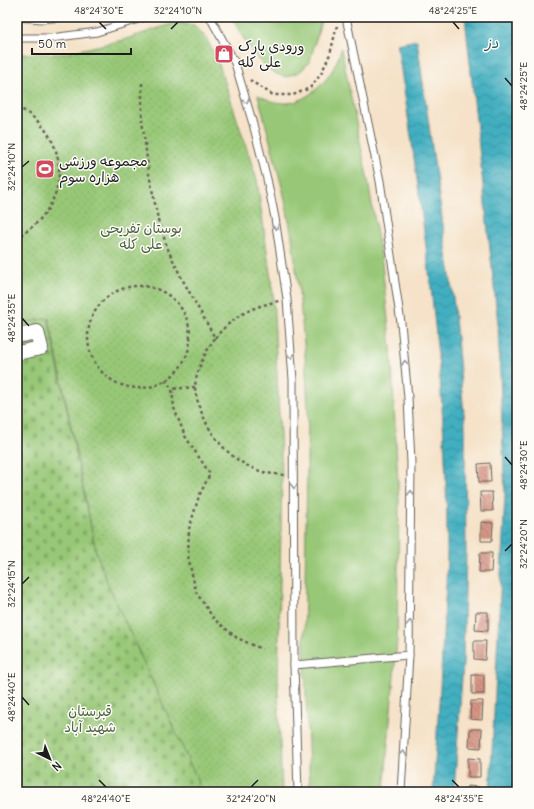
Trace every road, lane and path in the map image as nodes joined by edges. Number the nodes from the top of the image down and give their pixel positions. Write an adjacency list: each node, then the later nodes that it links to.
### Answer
1 (18, 17): 2 (lane)
2 (63, 17)
3 (145, 17): 7 (lane)
4 (210, 17): 8 (lane)
5 (346, 17): 21 (lane, one-way to 5)
6 (337, 22): 8 (path)
7 (17, 38)
8 (235, 63): 12 (lane, one-way to 12)
9 (142, 83): 14 (path)
10 (17, 107): 11 (path)
11 (17, 237)
12 (287, 299): 14 (path); 19 (lane, one-way to 19)
13 (17, 336): 15 (street)
14 (214, 338): 17 (path)
15 (17, 353)
16 (165, 380): 16 (path); 18 (path)
17 (195, 387): 18 (path); 19 (path)
18 (172, 389): 20 (path)
19 (294, 477): 22 (lane, one-way to 22)
20 (262, 649)
21 (409, 655): 22 (lane); 24 (lane, one-way to 21)
22 (294, 665): 23 (lane)
23 (298, 792)
24 (401, 792)

